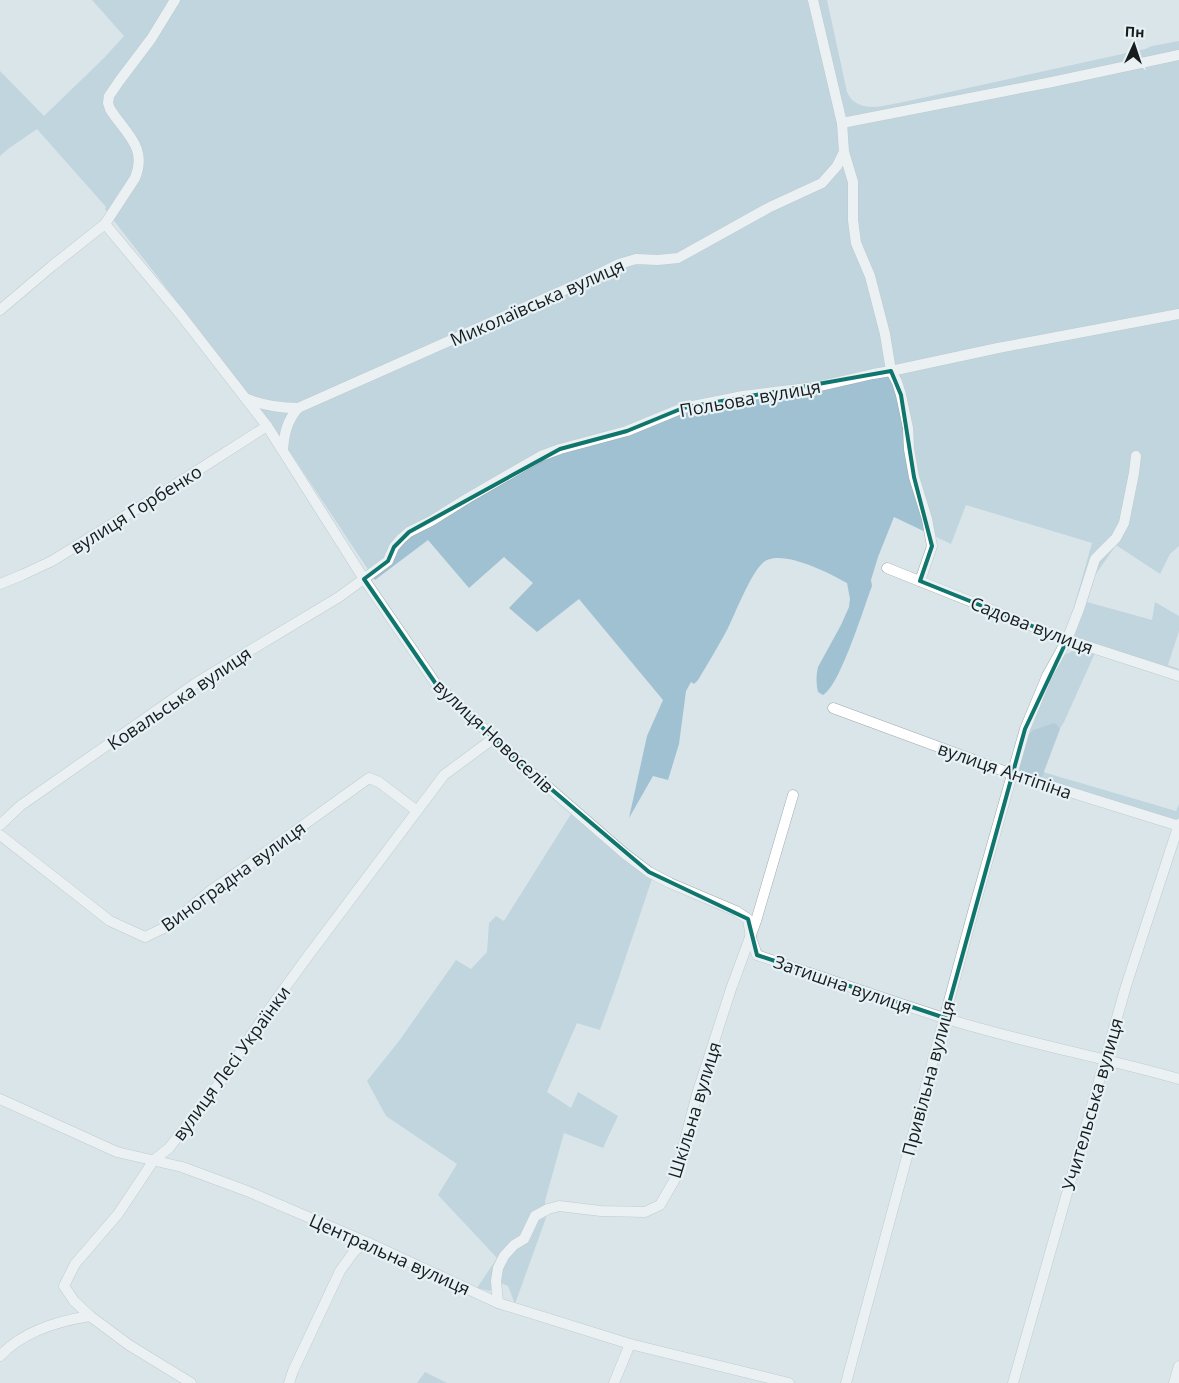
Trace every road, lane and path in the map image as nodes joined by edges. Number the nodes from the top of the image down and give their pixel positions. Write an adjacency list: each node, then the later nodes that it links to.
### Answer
1 (175, 0): 6 (street)
2 (813, 0): 4 (street)
3 (1179, 55): 4 (street)
4 (842, 123): 5 (street)
5 (844, 152): 9 (street); 11 (street, Миколаївська вулиця)
6 (105, 224): 7 (street); 10 (street, вулиця Новоселів)
7 (0, 310)
8 (1179, 314): 9 (street, Польова вулиця)
9 (891, 371): 16 (street, Польова вулиця); 17 (street)
10 (246, 398): 11 (street, Миколаївська вулиця); 12 (street, вулиця Новоселів)
11 (298, 408): 13 (street)
12 (267, 426): 13 (street, вулиця Новоселів); 18 (street, вулиця Горбенко)
13 (283, 450): 16 (street, вулиця Новоселів)
14 (1136, 456): 19 (street, Привільна вулиця)
15 (887, 568): 17 (street, Садова вулиця)
16 (364, 579): 22 (street, вулиця Новоселів); 26 (street, Ковальська вулиця)
17 (920, 581): 19 (street, Садова вулиця)
18 (0, 584)
19 (1067, 640): 20 (street, Садова вулиця); 23 (street, Привільна вулиця)
20 (1179, 676)
21 (833, 708): 23 (street, вулиця Антіпіна)
22 (494, 738): 25 (street, вулиця Лесі Українки); 29 (street, вулиця Новоселів)
23 (1012, 774): 27 (street, вулиця Антіпіна); 30 (street, Привільна вулиця)
24 (794, 794): 29 (street, Шкільна вулиця)
25 (417, 811): 28 (street, Виноградна вулиця); 34 (street, вулиця Лесі Українки)
26 (0, 825)
27 (1179, 826): 31 (street, Учительська вулиця)
28 (0, 835)
29 (751, 938): 30 (street, Затишна вулиця); 36 (street, Шкільна вулиця)
30 (945, 1018): 31 (street, Затишна вулиця); 45 (street, Привільна вулиця)
31 (1105, 1060): 32 (street, Затишна вулиця); 46 (street, Учительська вулиця)
32 (1179, 1080)
33 (0, 1099): 34 (street, Центральна вулиця)
34 (154, 1160): 35 (street, Центральна вулиця); 37 (street, вулиця Лесі Українки)
35 (370, 1243): 36 (street, Центральна вулиця); 42 (street)
36 (498, 1302): 38 (street, Центральна вулиця)
37 (90, 1316): 39 (street); 41 (street)
38 (630, 1344): 43 (street); 44 (street, Центральна вулиця)
39 (0, 1356)
40 (1179, 1366): 47 (street)
41 (191, 1383)
42 (288, 1383)
43 (614, 1383)
44 (789, 1383)
45 (846, 1383)
46 (1013, 1383)
47 (1174, 1383)

